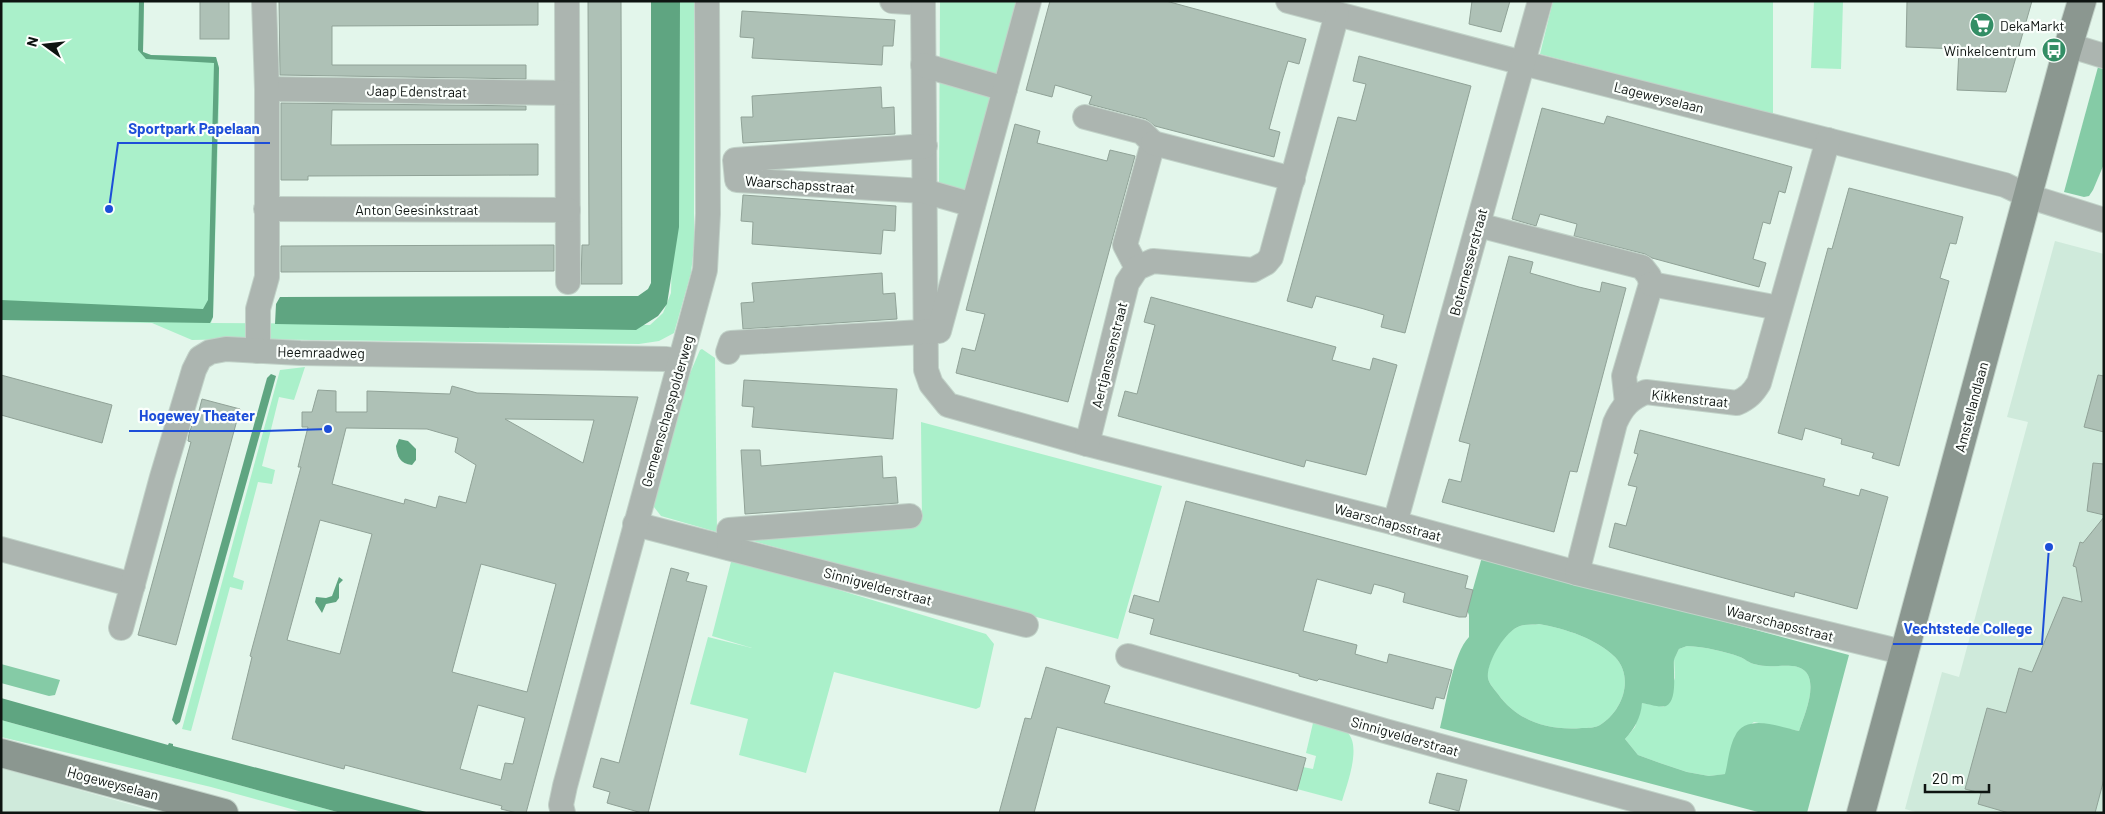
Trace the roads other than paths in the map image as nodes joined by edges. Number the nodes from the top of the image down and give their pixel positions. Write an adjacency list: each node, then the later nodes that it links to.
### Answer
1 (264, 1): 15 (street)
2 (567, 1): 17 (street)
3 (707, 1): 23 (street, Gemeenschapspolderweg)
4 (892, 1): 9 (street, Waarschapsstraat)
5 (1030, 1): 16 (street)
6 (1288, 1): 10 (street, Lageweyselaan)
7 (1540, 1): 13 (street, Boternesserstraat)
8 (2082, 1): 11 (main road, Amstellandlaan)
9 (923, 2): 14 (street, Waarschapsstraat)
10 (1337, 14): 13 (street, Lageweyselaan); 24 (street)
11 (2068, 45): 12 (street); 26 (main road, Amstellandlaan)
12 (2104, 56)
13 (1523, 63): 19 (street, Lageweyselaan); 31 (street, Boternesserstraat)
14 (923, 65): 16 (street); 21 (street, Waarschapsstraat)
15 (267, 89): 17 (street, Jaap Edenstraat); 28 (street)
16 (1005, 89): 27 (street)
17 (567, 92): 29 (street)
18 (1085, 117): 20 (street)
19 (1828, 140): 26 (street, Lageweyselaan); 35 (street, Kikkenstraat)
20 (1153, 143): 24 (street); 32 (street)
21 (925, 146): 22 (street, Waarschapsstraat); 25 (street, Waarschapsstraat)
22 (736, 169): 23 (street); 25 (street, Waarschapsstraat)
23 (708, 171): 39 (street, Gemeenschapspolderweg)
24 (1293, 179): 32 (street)
25 (924, 191): 27 (street, Waarschapsstraat); 36 (street, Waarschapsstraat)
26 (2028, 196): 30 (street, Lageweyselaan); 51 (main road, Amstellandlaan)
27 (974, 205): 36 (street)
28 (266, 209): 29 (street, Anton Geesinkstraat); 37 (street)
29 (568, 210): 33 (street)
30 (2104, 220)
31 (1478, 225): 34 (street); 43 (street, Boternesserstraat)
32 (1137, 268): 41 (street, Aertjanssenstraat)
33 (568, 282)
34 (1651, 284): 35 (street); 40 (street)
35 (1779, 308): 40 (street, Kikkenstraat)
36 (925, 333): 38 (street); 41 (street, Waarschapsstraat)
37 (258, 351): 39 (street, Heemraadweg); 48 (street, Heemraadweg)
38 (728, 352)
39 (680, 361): 44 (street, Gemeenschapspolderweg)
40 (1627, 403): 47 (street)
41 (1087, 444): 43 (street, Waarschapsstraat)
42 (910, 516): 45 (street)
43 (1395, 523): 47 (street, Waarschapsstraat)
44 (635, 524): 45 (street, Sinnigvelderstraat); 55 (street, Gemeenschapspolderweg)
45 (730, 548): 49 (street, Sinnigvelderstraat)
46 (1, 549): 48 (street)
47 (1577, 573): 51 (street, Waarschapsstraat)
48 (133, 585): 50 (street, Heemraadweg)
49 (1026, 625)
50 (121, 628)
51 (1906, 653): 57 (main road, Amstellandlaan)
52 (1128, 656): 56 (street, Sinnigvelderstraat)
53 (1, 754): 54 (main road, Hogeweyselaan)
54 (224, 813)
55 (563, 813)
56 (1683, 813)
57 (1861, 813)

